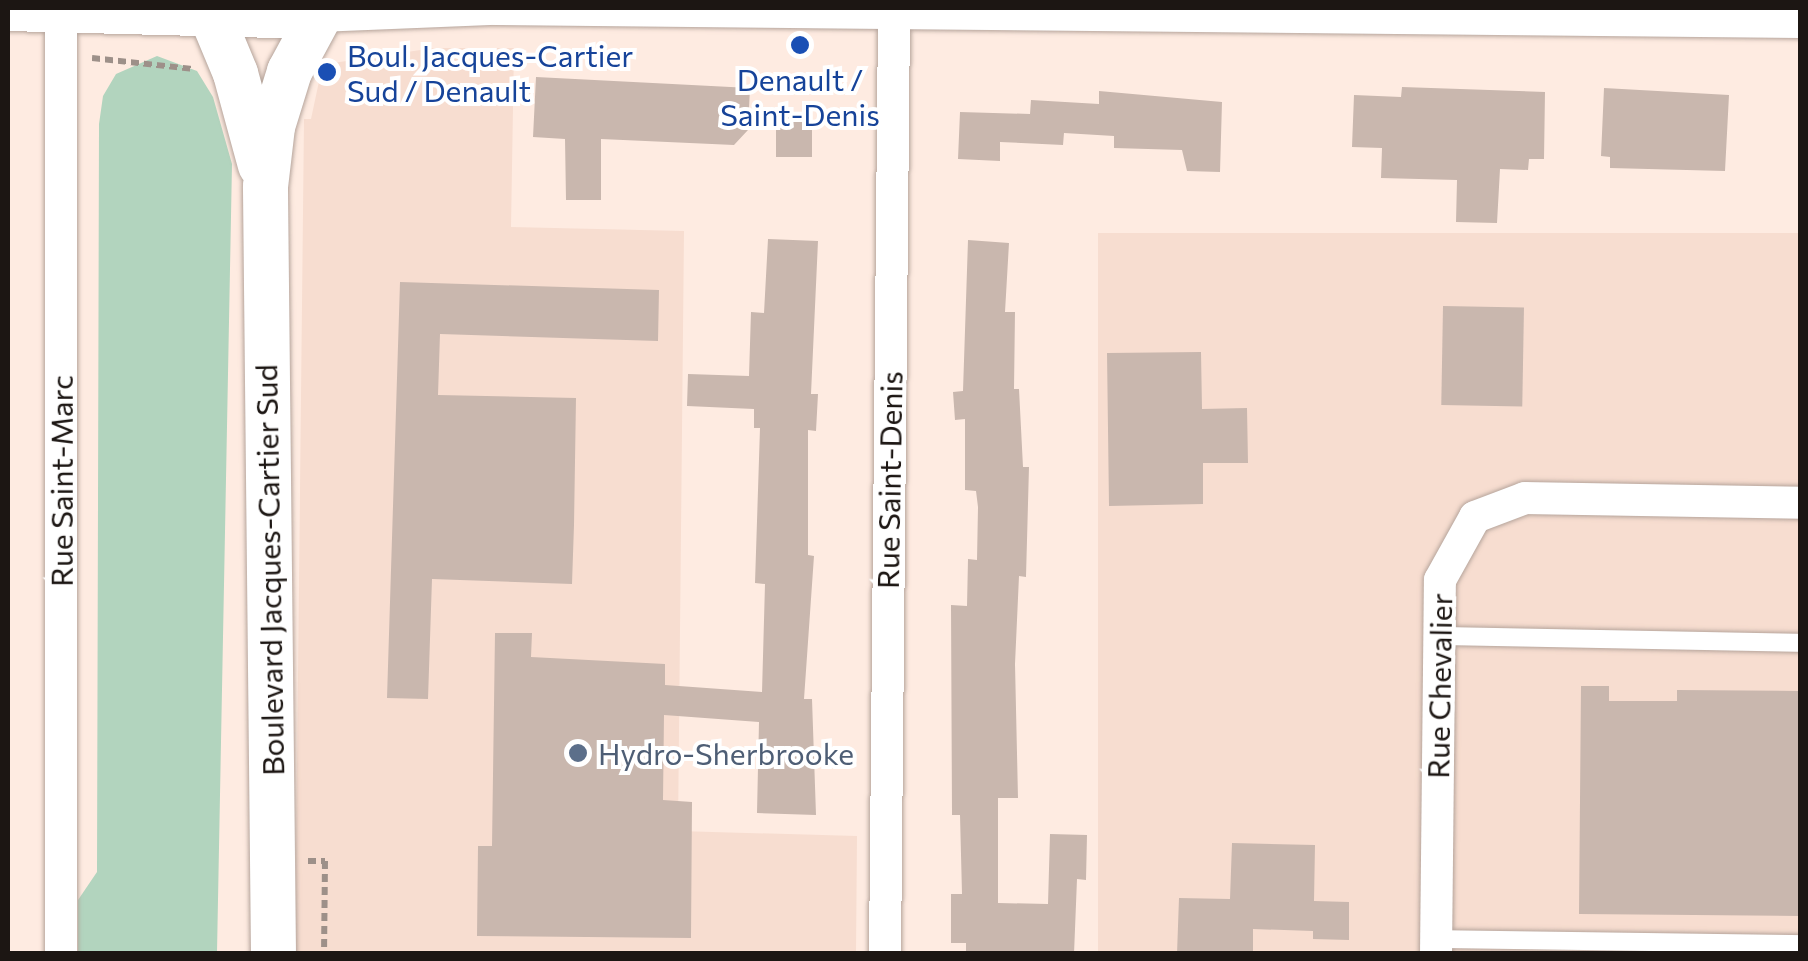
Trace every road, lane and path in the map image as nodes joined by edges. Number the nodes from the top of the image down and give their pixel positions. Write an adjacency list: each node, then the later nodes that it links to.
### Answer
1 (8, 8): 2 (main road)
2 (62, 8): 6 (main road); 10 (street, Rue Saint-Marc)
3 (496, 8): 4 (street); 7 (street)
4 (894, 10): 5 (street); 22 (street, Rue Saint-Denis)
5 (1306, 11): 8 (street)
6 (209, 12): 7 (main road); 11 (main road, Boulevard Jacques-Cartier Sud)
7 (321, 12): 12 (main road, Boulevard Jacques-Cartier Sud)
8 (1714, 15): 9 (street)
9 (1800, 22)
10 (62, 55): 11 (path); 20 (street, Rue Saint-Marc)
11 (235, 73): 12 (main road, Boulevard Jacques-Cartier Sud)
12 (266, 186): 17 (main road, Boulevard Jacques-Cartier Sud)
13 (1800, 503): 14 (street, Rue Chevalier)
14 (1440, 636): 15 (lane); 19 (street, Rue Chevalier)
15 (1800, 643)
16 (324, 861): 21 (path)
17 (273, 942)
18 (1800, 944): 19 (lane)
19 (1436, 946)
20 (61, 954)
21 (324, 954)
22 (885, 954)

